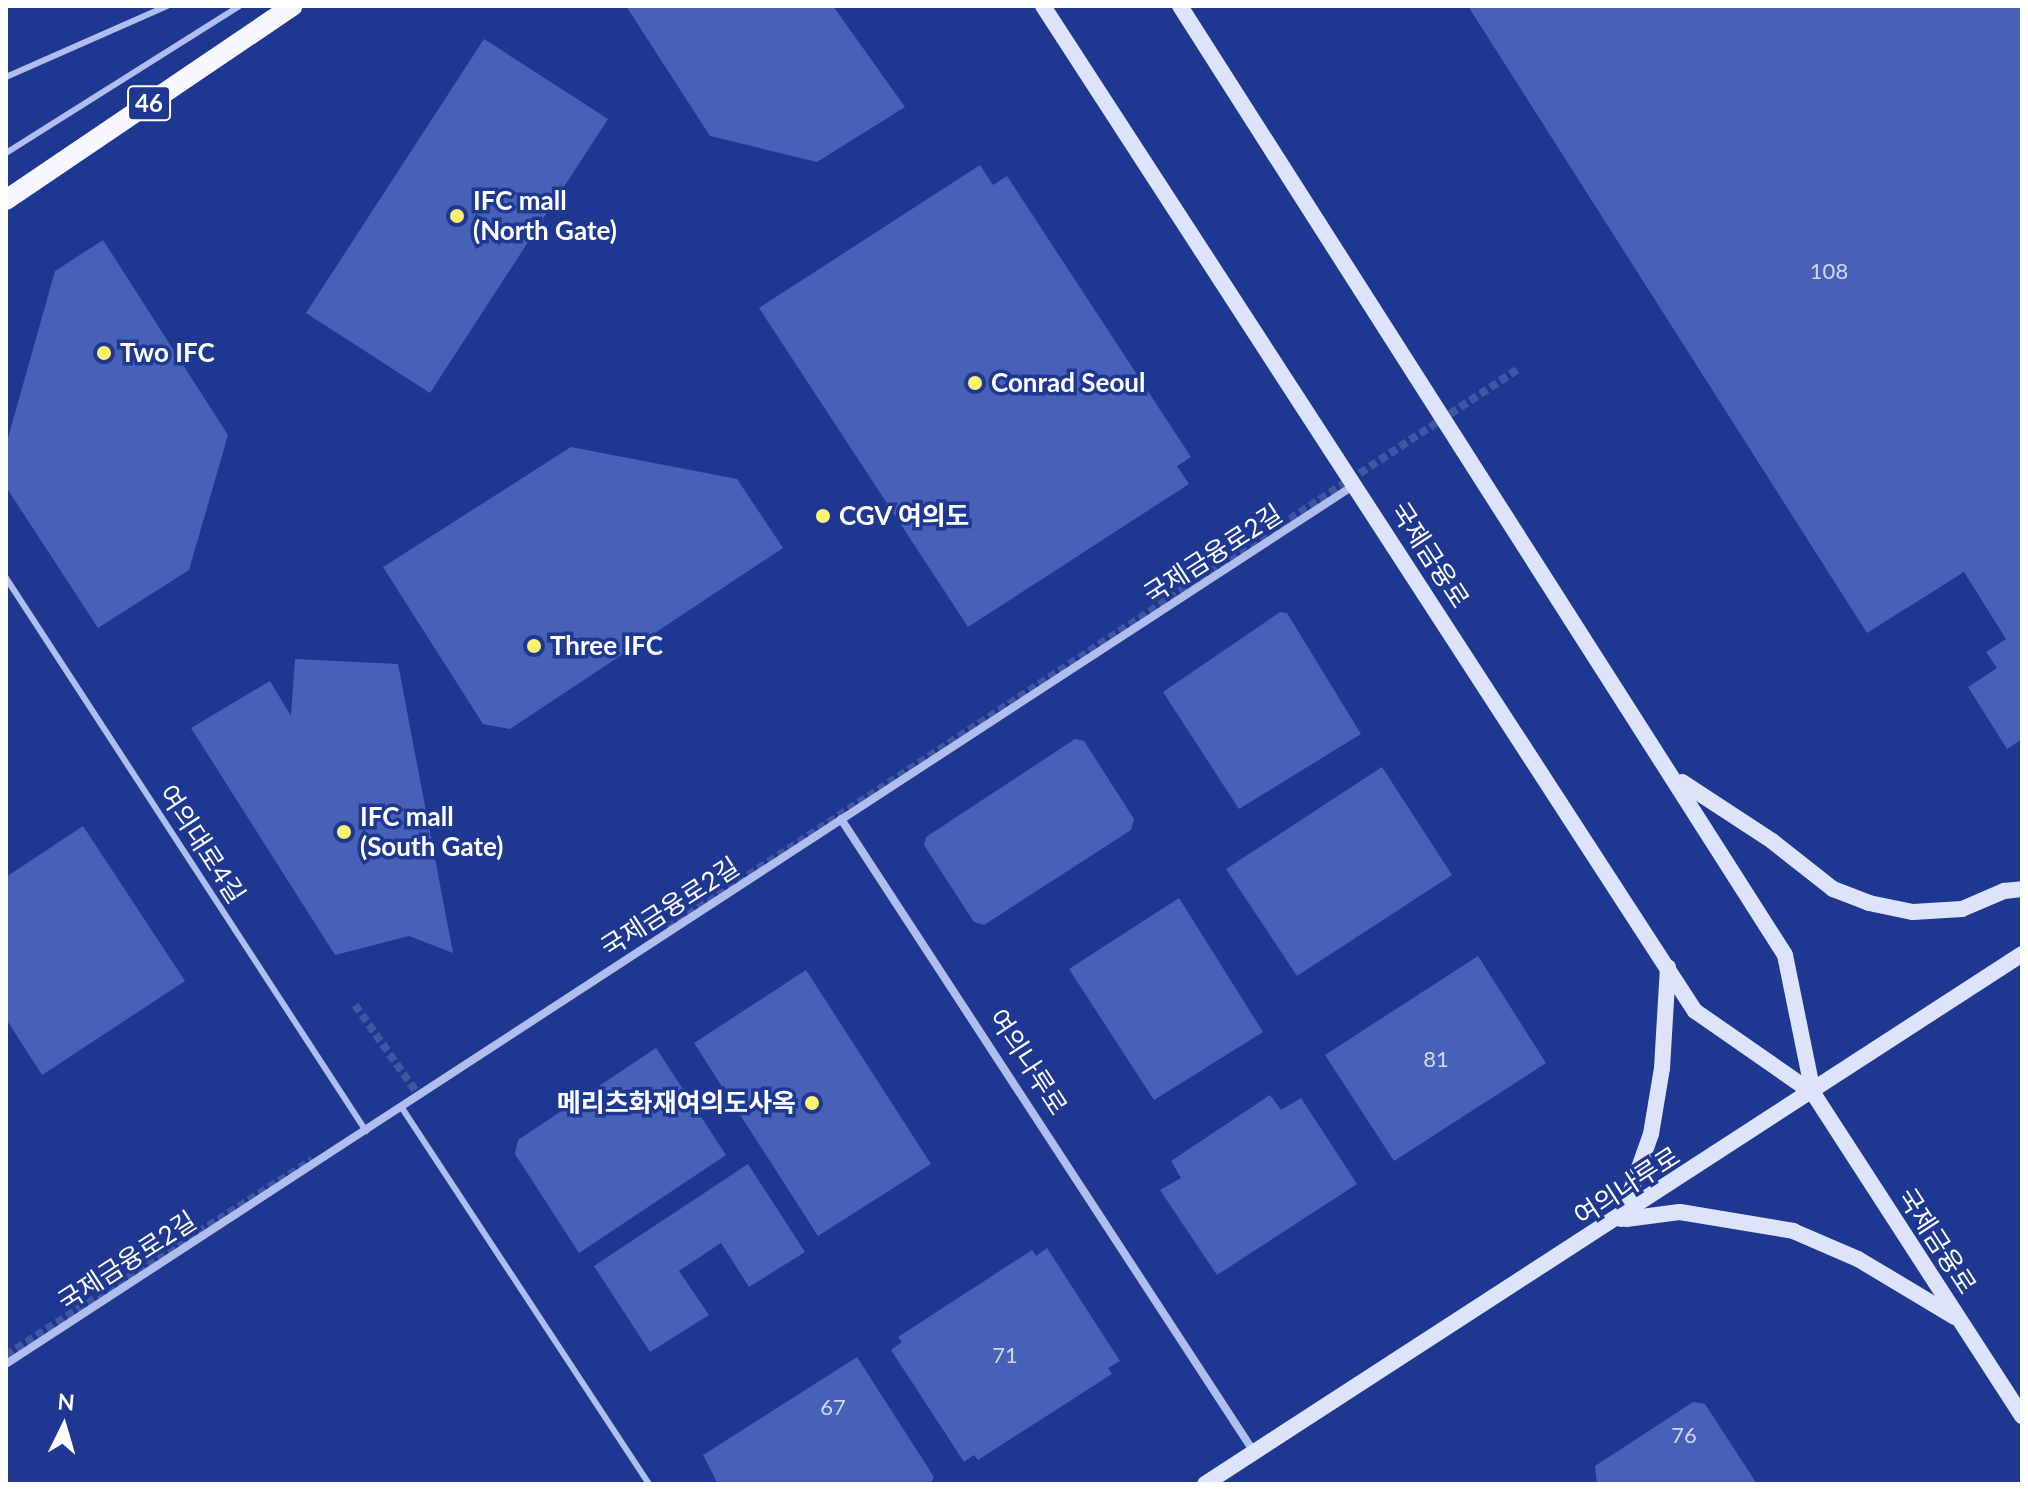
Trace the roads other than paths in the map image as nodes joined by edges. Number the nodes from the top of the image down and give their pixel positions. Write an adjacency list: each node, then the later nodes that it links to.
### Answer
1 (167, 6): 6 (lane)
2 (239, 6): 7 (lane)
3 (292, 6): 8 (main road, 46)
4 (1043, 6): 9 (street, 국제금융로)
5 (1180, 6): 11 (street, 국제금융로)
6 (6, 77)
7 (6, 153)
8 (6, 200)
9 (1356, 484): 12 (street, 국제금융로2길); 15 (street, 국제금융로)
10 (6, 578): 18 (lane, 여의대로4길)
11 (1677, 779): 13 (street); 16 (street, 국제금융로)
12 (841, 819): 17 (street, 국제금융로2길); 23 (street, 여의나루로)
13 (2022, 889)
14 (2022, 954): 16 (street, 여의나루로)
15 (1668, 967): 16 (street, 국제금융로); 19 (street)
16 (1813, 1093): 19 (street, 여의나루로); 20 (street, 국제금융로)
17 (402, 1108): 18 (street, 국제금융로2길); 24 (lane)
18 (366, 1131): 21 (street, 국제금융로2길)
19 (1621, 1219): 20 (street); 23 (street, 여의나루로)
20 (1959, 1318): 22 (street, 국제금융로)
21 (6, 1364)
22 (2022, 1416)
23 (1254, 1452): 25 (street, 여의나루로)
24 (649, 1484)
25 (1205, 1484)

